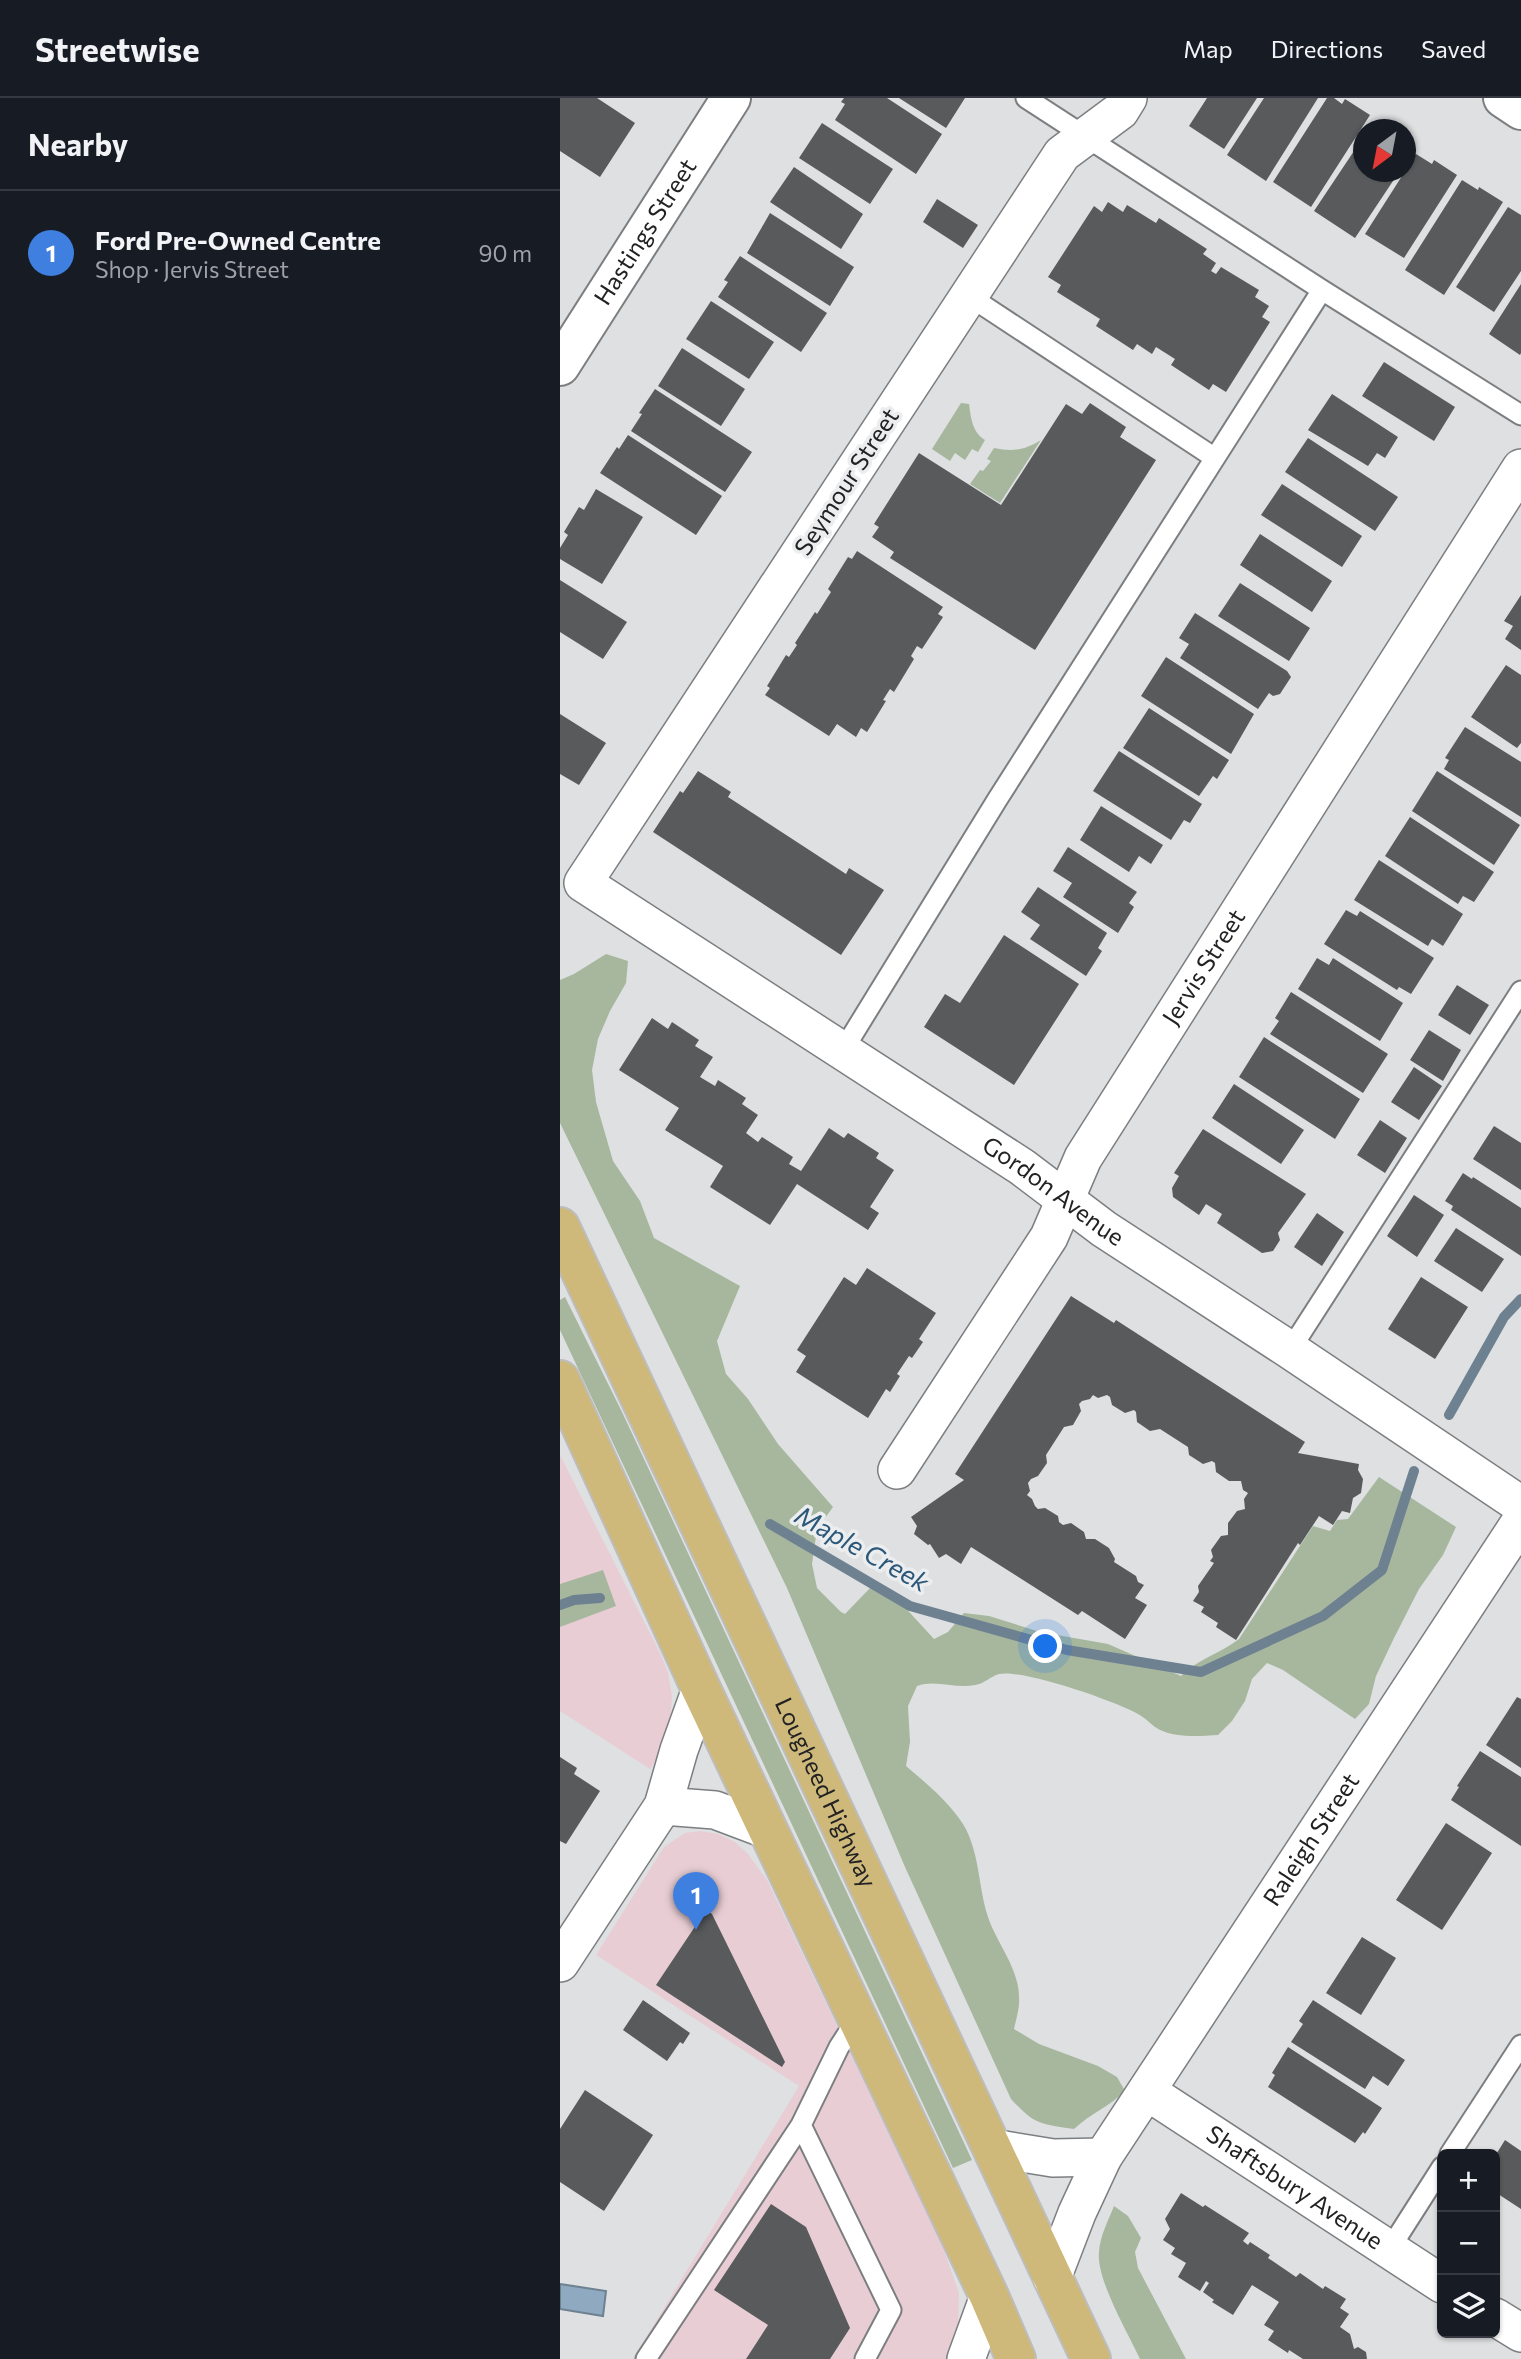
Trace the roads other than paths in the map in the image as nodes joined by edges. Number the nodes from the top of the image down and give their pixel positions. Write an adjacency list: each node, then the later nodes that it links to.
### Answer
1 (731, 98): 9 (street, Hastings Street)
2 (1026, 98): 6 (lane)
3 (1128, 98): 6 (street, Seymour Street)
4 (1503, 98): 5 (street)
5 (1521, 110)
6 (1085, 137): 7 (lane); 8 (street, Seymour Street)
7 (1322, 290): 10 (lane); 11 (lane)
8 (969, 296): 11 (lane); 13 (street, Seymour Street)
9 (560, 366)
10 (1521, 415)
11 (1215, 458): 15 (lane)
12 (1521, 468): 16 (street, Jervis Street)
13 (583, 883): 15 (street, Gordon Avenue)
14 (1521, 991): 18 (lane)
15 (842, 1052): 16 (street, Gordon Avenue)
16 (1065, 1200): 18 (street, Gordon Avenue); 20 (street, Jervis Street)
17 (560, 1227): 31 (main road, Lougheed Highway)
18 (1290, 1350): 21 (street, Gordon Avenue)
19 (560, 1381): 23 (main road)
20 (897, 1470)
21 (1521, 1505)
22 (1521, 1521): 29 (street, Raleigh Street)
23 (701, 1689): 24 (street); 25 (main road)
24 (663, 1806): 25 (street); 26 (street)
25 (768, 1830): 27 (main road)
26 (563, 1952)
27 (858, 2019): 30 (lane); 38 (main road)
28 (1521, 2045): 32 (lane)
29 (1148, 2092): 33 (street, Raleigh Street); 35 (street, Shaftsbury Avenue)
30 (802, 2124): 41 (lane); 42 (lane)
31 (992, 2148): 33 (street); 36 (main road, Lougheed Highway)
32 (1453, 2149)
33 (1103, 2157): 36 (street, Raleigh Street)
34 (1437, 2175): 35 (lane)
35 (1389, 2250): 37 (street, Shaftsbury Avenue)
36 (1052, 2278): 45 (main road, Lougheed Highway)
37 (1437, 2281)
38 (989, 2296): 43 (street); 44 (main road)
39 (1500, 2320): 40 (street)
40 (1521, 2333)
41 (646, 2359)
42 (865, 2359)
43 (965, 2359)
44 (1016, 2359)
45 (1091, 2359)

